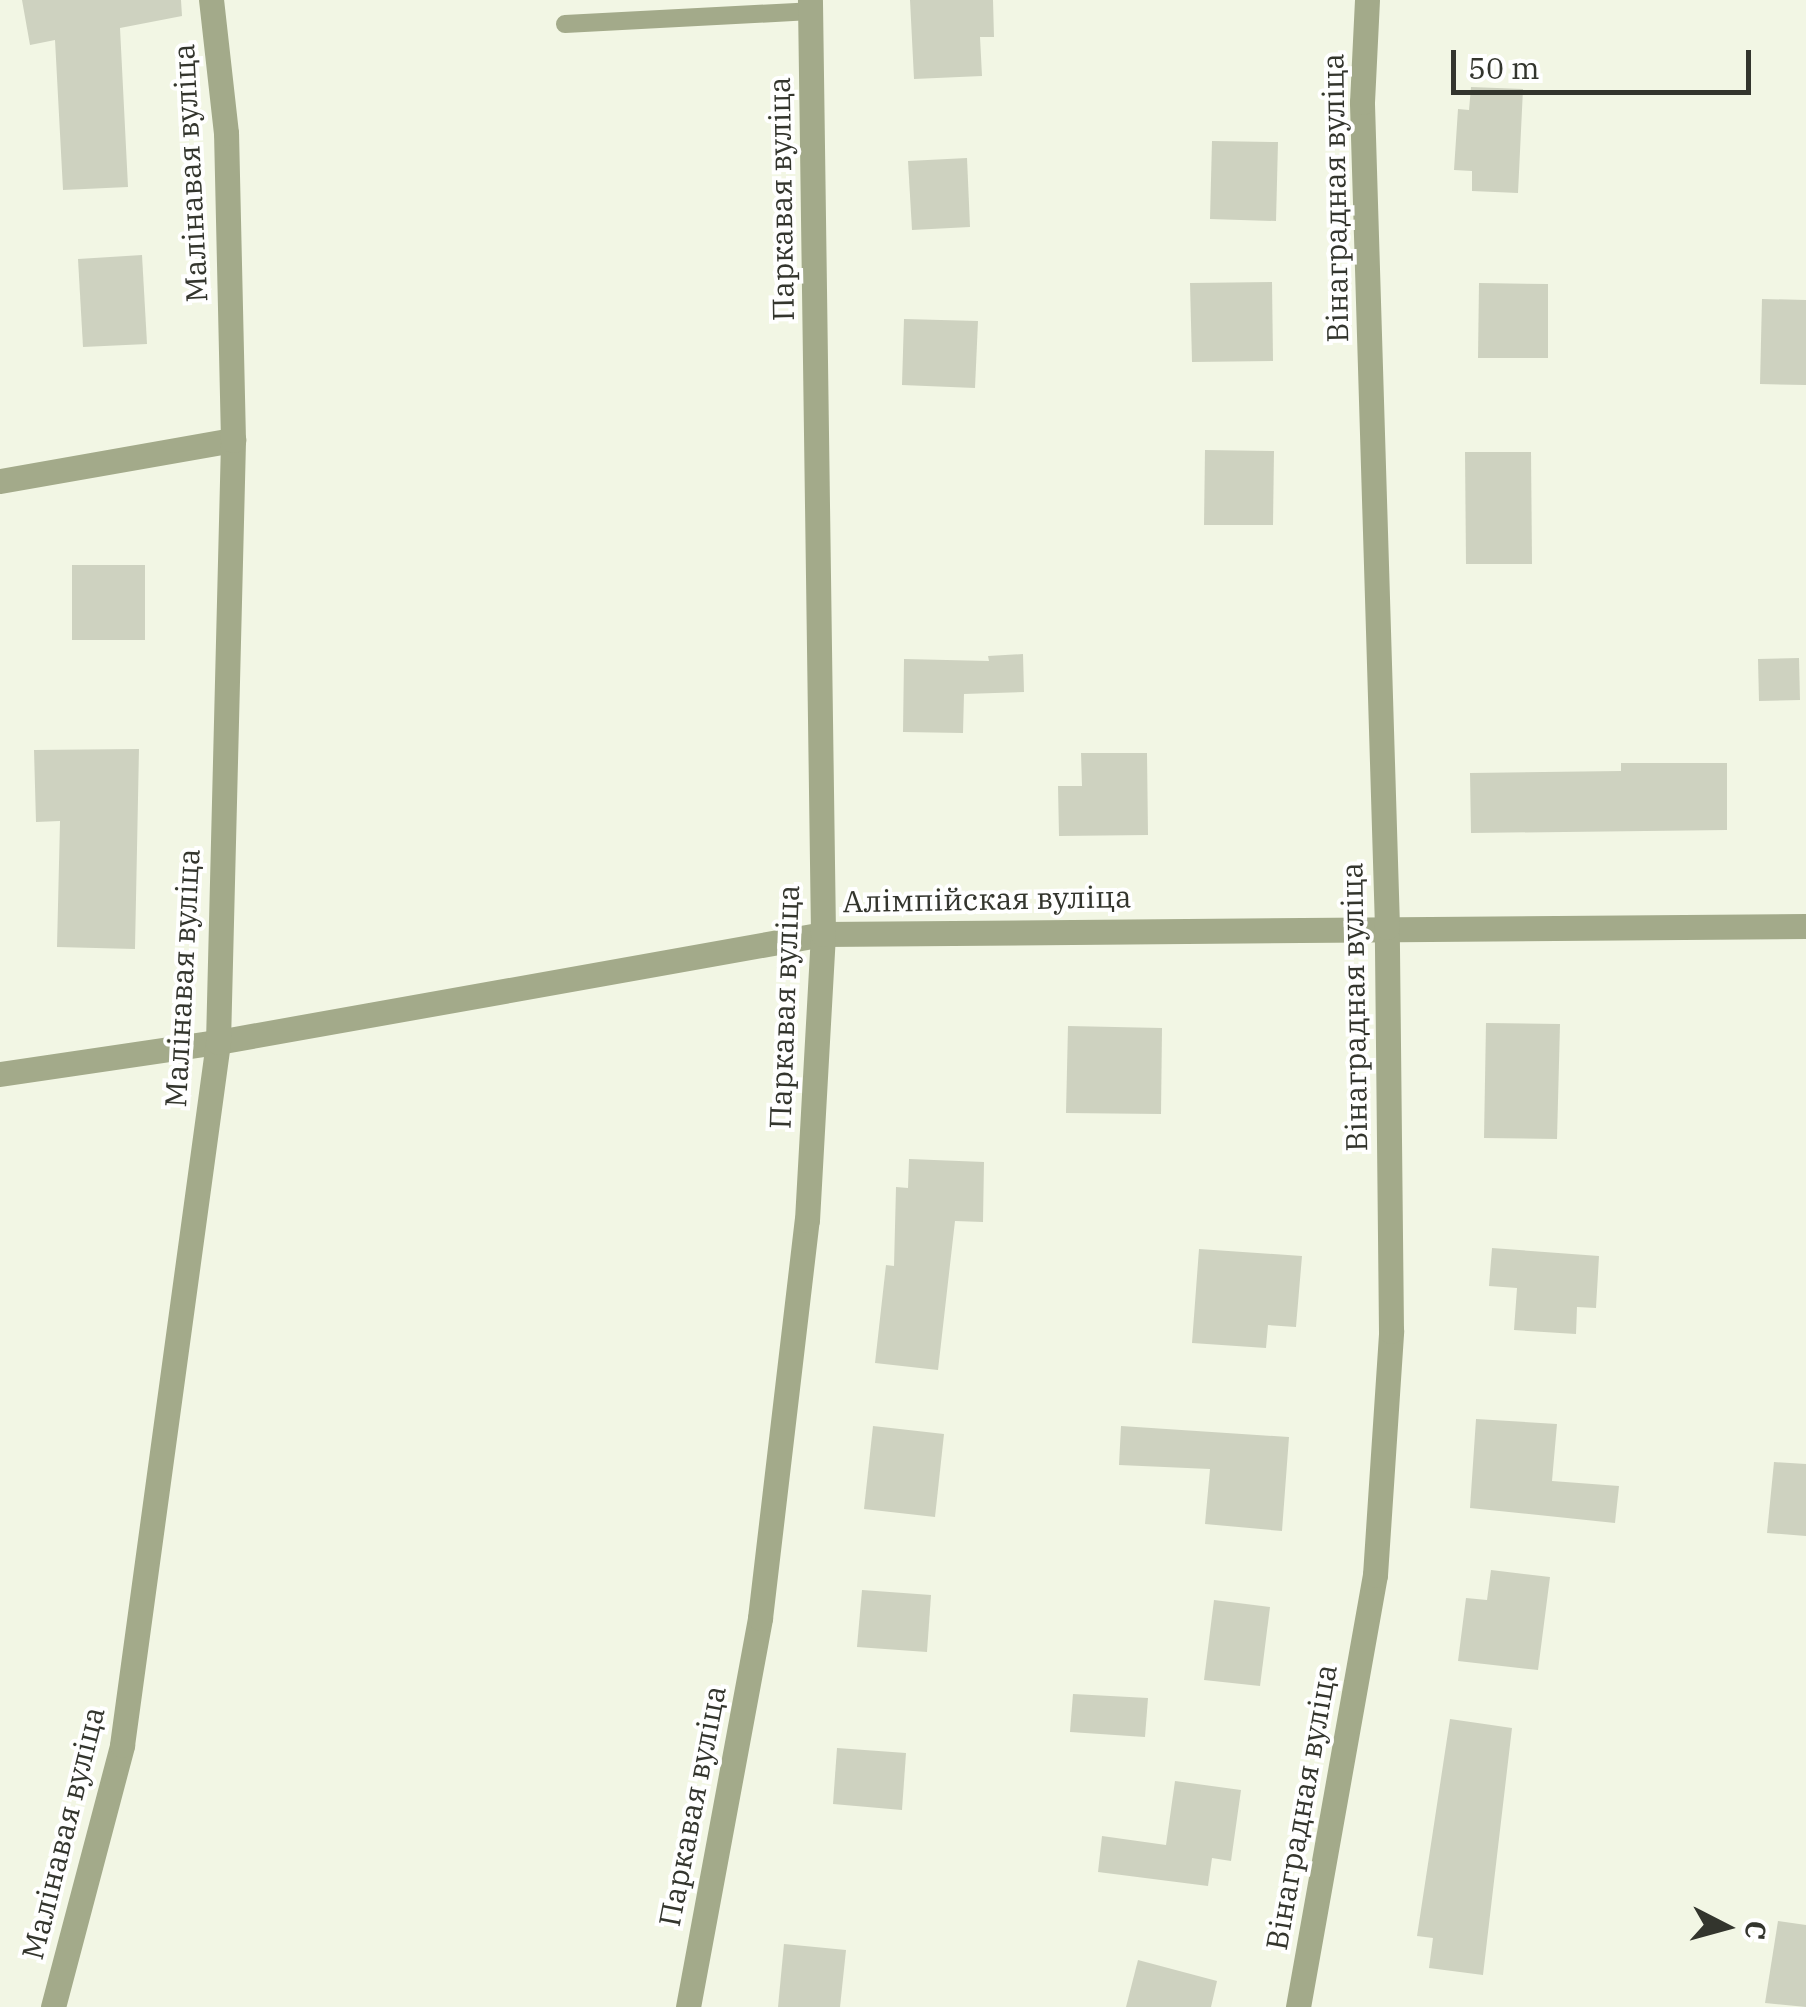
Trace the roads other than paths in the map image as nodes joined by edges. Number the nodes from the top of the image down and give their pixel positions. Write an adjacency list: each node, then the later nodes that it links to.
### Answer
1 (211, 0): 5 (street, Малінавая вуліца)
2 (1367, 0): 8 (street, Вінаградная вуліца)
3 (810, 5): 4 (lane); 9 (street, Паркавая вуліца)
4 (565, 24)
5 (233, 440): 6 (street); 10 (street, Малінавая вуліца)
6 (0, 480)
7 (1806, 926): 8 (street, Алімпійская вуліца)
8 (1387, 927): 9 (street, Алімпійская вуліца); 14 (street, Вінаградная вуліца)
9 (823, 934): 10 (street, Алімпійская вуліца); 13 (street, Паркавая вуліца)
10 (218, 1042): 11 (street, Алімпійская вуліца); 12 (street, Малінавая вуліца)
11 (0, 1074)
12 (53, 2007)
13 (688, 2007)
14 (1298, 2007)

